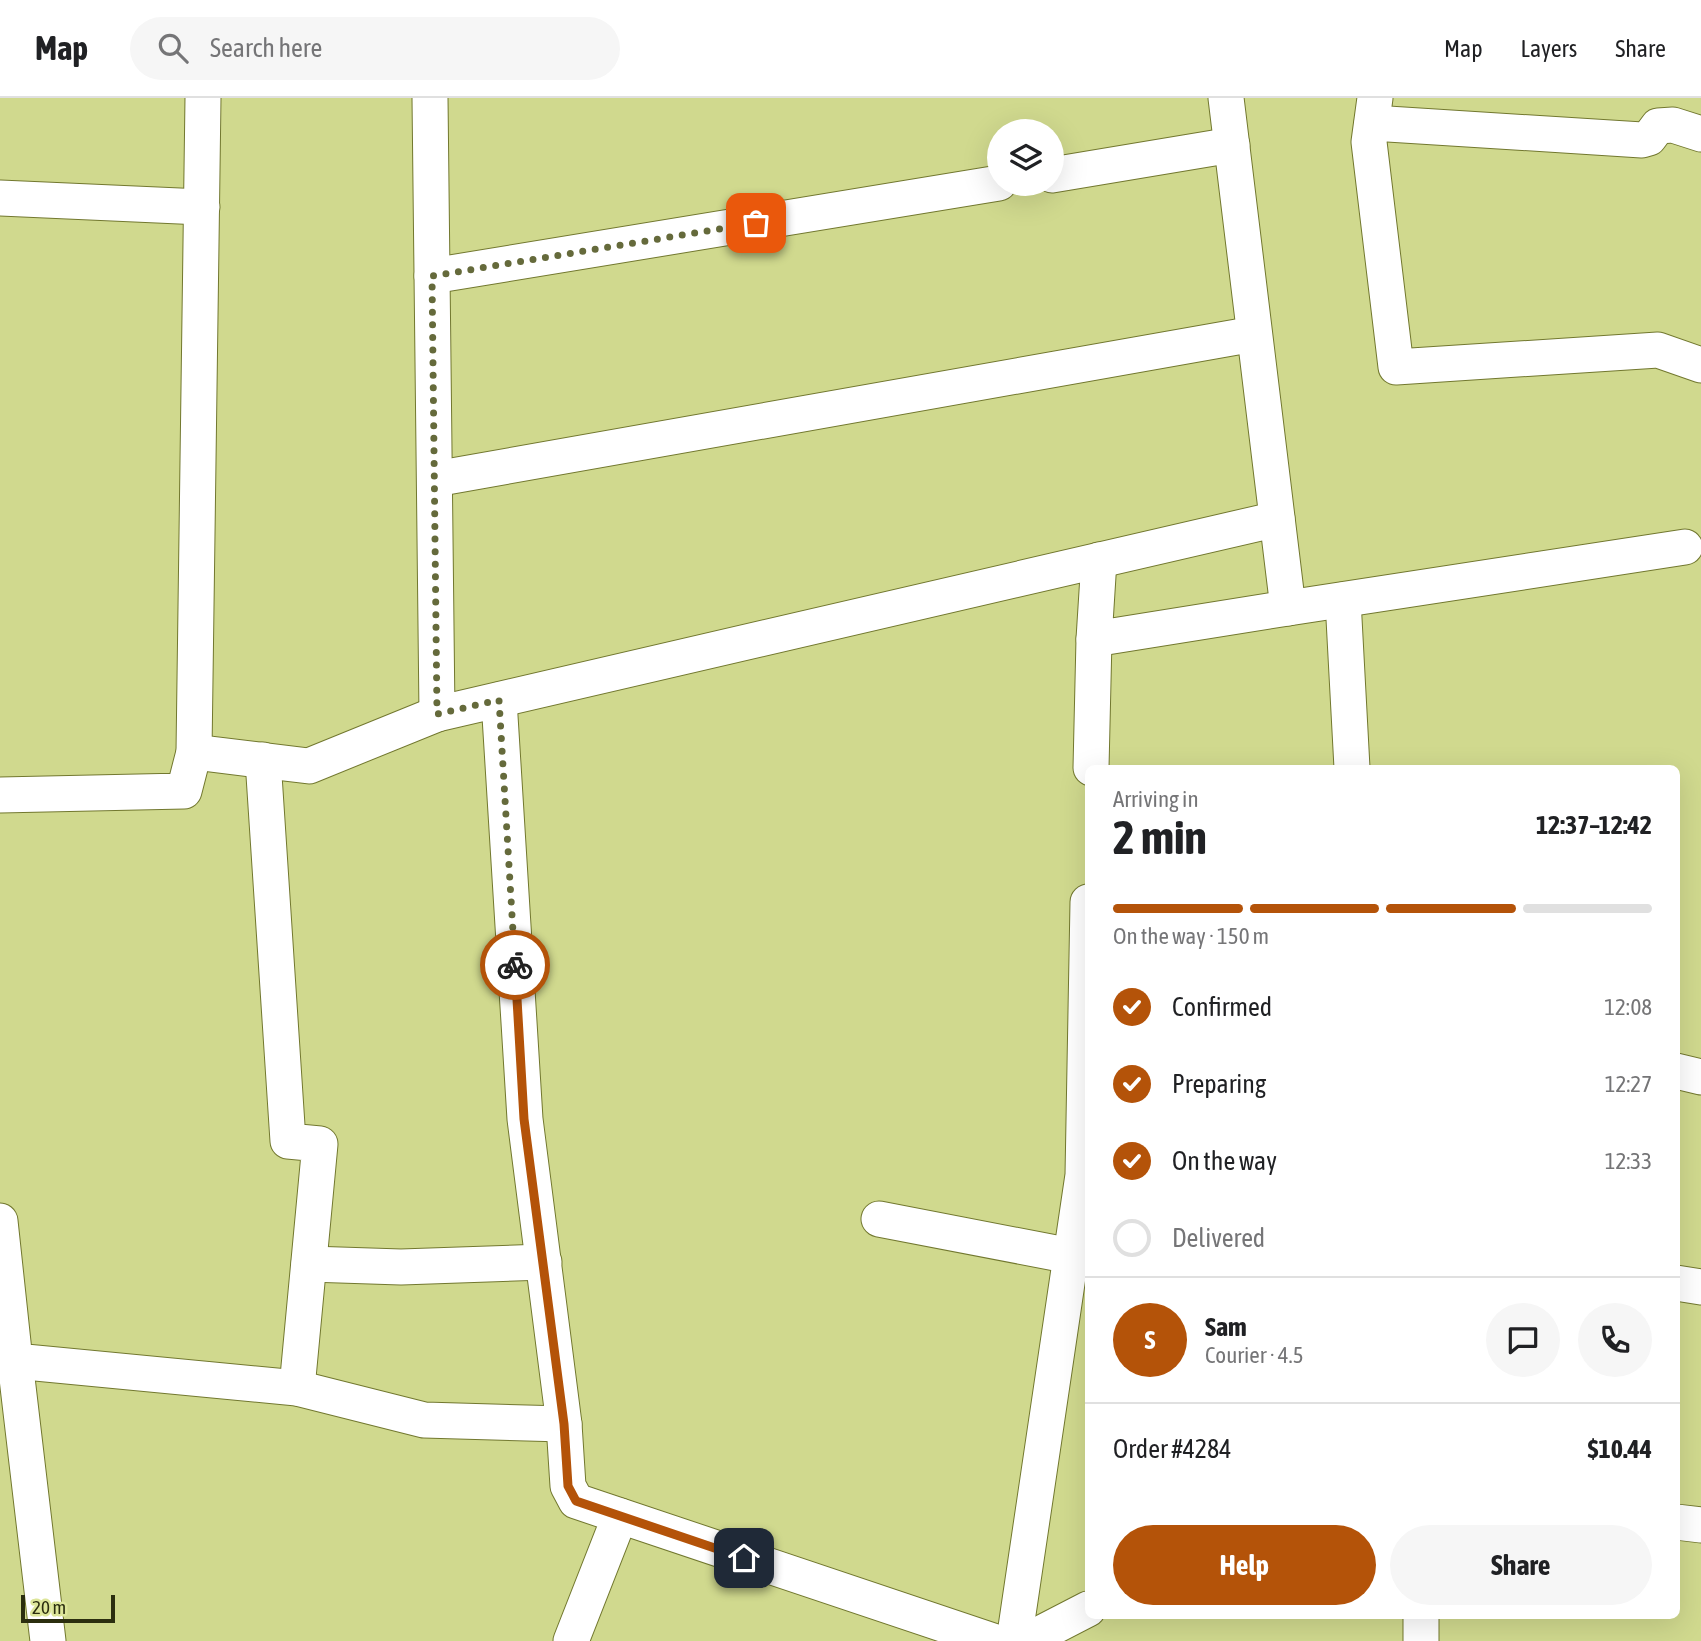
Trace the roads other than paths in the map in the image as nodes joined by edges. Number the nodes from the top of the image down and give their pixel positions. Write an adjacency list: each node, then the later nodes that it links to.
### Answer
1 (203, 98): 10 (street)
2 (430, 98): 11 (street)
3 (1226, 98): 6 (street)
4 (1374, 110): 5 (street); 13 (street)
5 (1701, 134)
6 (1232, 145): 7 (street); 12 (street)
7 (1064, 173)
8 (987, 185): 11 (street)
9 (0, 198): 10 (street)
10 (202, 207): 23 (street)
11 (432, 276): 14 (street)
12 (1254, 334): 14 (street); 15 (street)
13 (1701, 365)
14 (435, 479): 22 (street)
15 (1276, 519): 17 (street); 19 (street)
16 (1685, 547): 18 (street)
17 (1099, 560): 20 (street); 21 (street)
18 (1343, 600): 19 (street); 26 (street)
19 (1288, 608): 20 (street)
20 (1094, 639): 25 (street)
21 (499, 700): 22 (street); 34 (street)
22 (437, 714): 24 (street)
23 (194, 752): 24 (street); 27 (street)
24 (263, 760): 35 (street)
25 (1091, 765)
26 (1352, 765)
27 (0, 795)
28 (1085, 1066): 33 (street)
29 (1680, 1072): 30 (street)
30 (1701, 1077)
31 (879, 1219): 33 (street)
32 (0, 1221): 38 (street)
33 (1071, 1256): 49 (street)
34 (544, 1262): 35 (street); 40 (street)
35 (309, 1264): 39 (street)
36 (1680, 1284): 37 (street)
37 (1701, 1287)
38 (15, 1361): 39 (street); 46 (street)
39 (297, 1388): 40 (street)
40 (564, 1424): 41 (street)
41 (620, 1516): 47 (street); 48 (street)
42 (1680, 1522): 43 (street)
43 (1701, 1525)
44 (1085, 1611): 50 (street)
45 (1422, 1619): 51 (street)
46 (48, 1641)
47 (571, 1641)
48 (993, 1641)
49 (1014, 1641)
50 (1026, 1641)
51 (1421, 1641)

